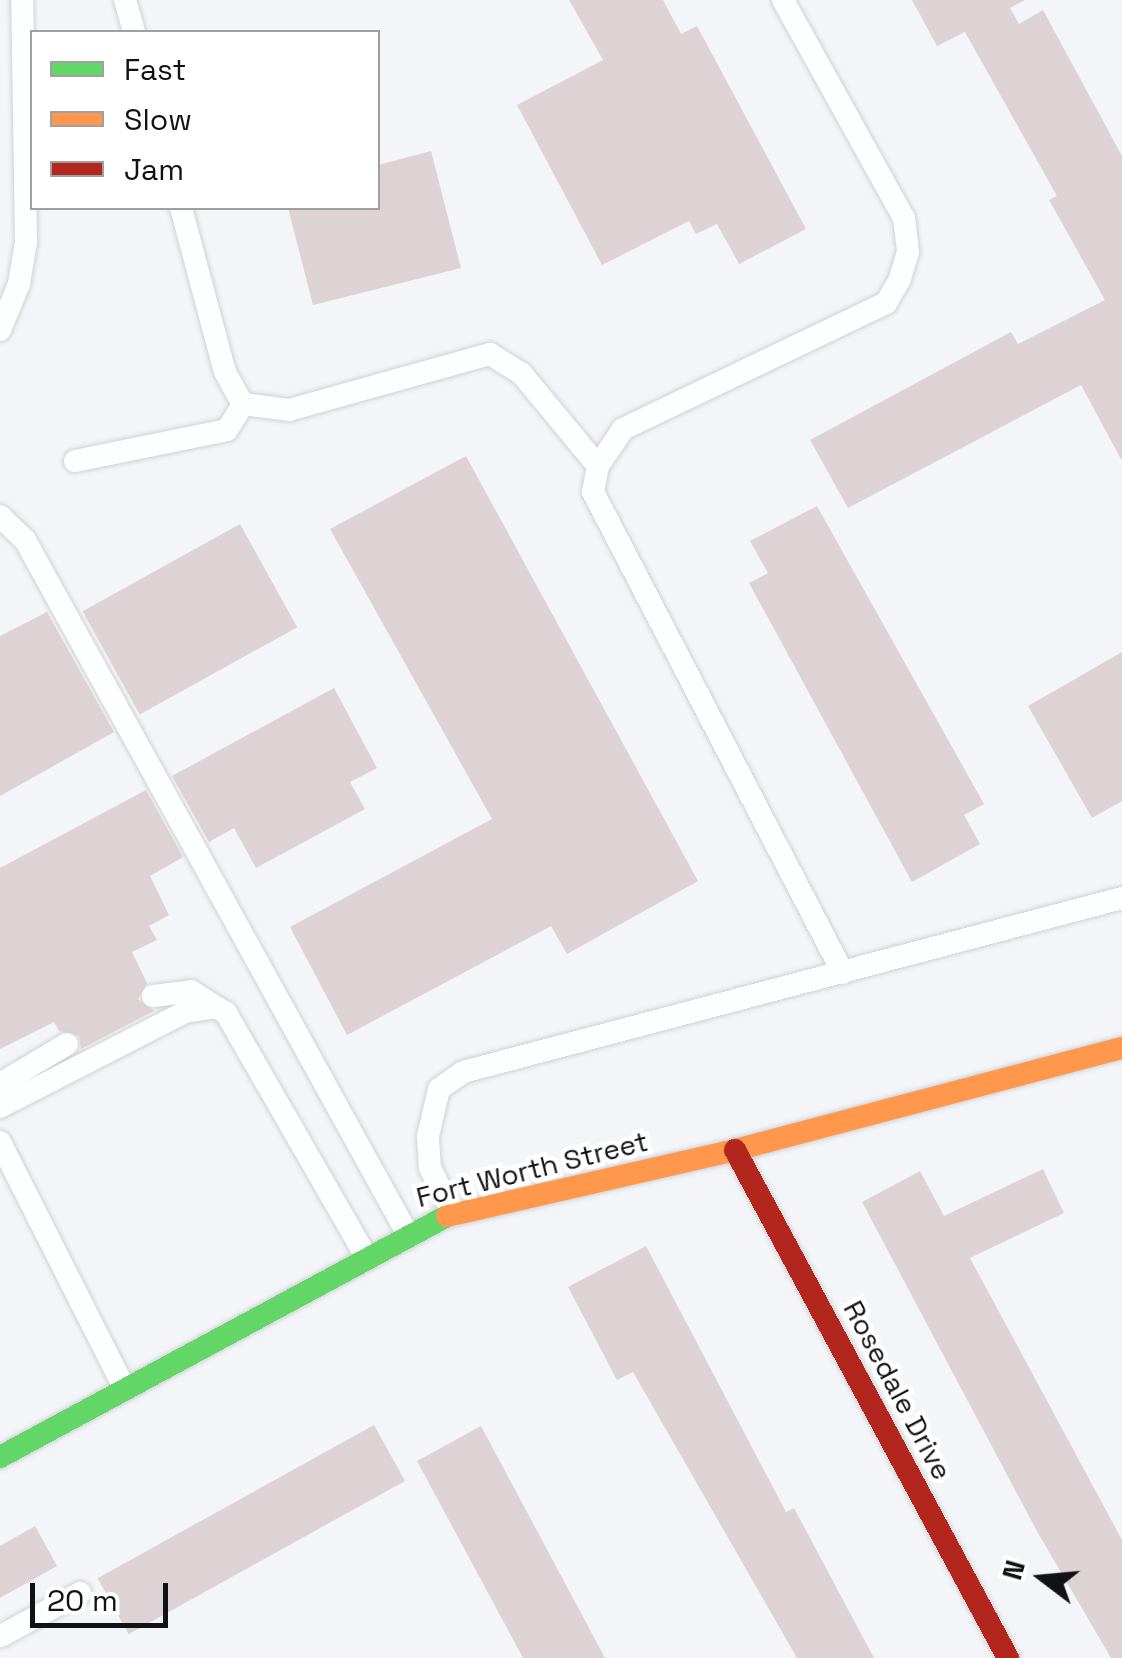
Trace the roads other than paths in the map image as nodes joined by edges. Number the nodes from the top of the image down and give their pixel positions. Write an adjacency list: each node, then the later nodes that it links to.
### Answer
1 (22, 0): 6 (lane)
2 (125, 0): 4 (lane)
3 (783, 0): 9 (lane)
4 (133, 30)
5 (182, 210): 7 (lane)
6 (0, 330)
7 (243, 404): 8 (lane); 9 (lane)
8 (75, 461)
9 (598, 466): 12 (lane)
10 (0, 516): 22 (lane)
11 (1122, 898): 12 (lane)
12 (842, 973): 21 (lane)
13 (154, 996): 14 (lane)
14 (216, 1007): 18 (lane); 23 (lane)
15 (67, 1044): 17 (lane)
16 (1122, 1048): 20 (street, Fort Worth Street)
17 (0, 1084)
18 (0, 1108)
19 (0, 1142): 24 (lane)
20 (735, 1150): 21 (street, Fort Worth Street); 29 (street, Rosedale Drive)
21 (454, 1215): 22 (street, Fort Worth Street)
22 (408, 1234): 23 (street, Fort Worth Street)
23 (366, 1256): 24 (street, Fort Worth Street)
24 (125, 1388): 25 (street, Fort Worth Street)
25 (0, 1457)
26 (80, 1593): 27 (lane)
27 (0, 1636): 28 (lane)
28 (6, 1658)
29 (1008, 1658)

